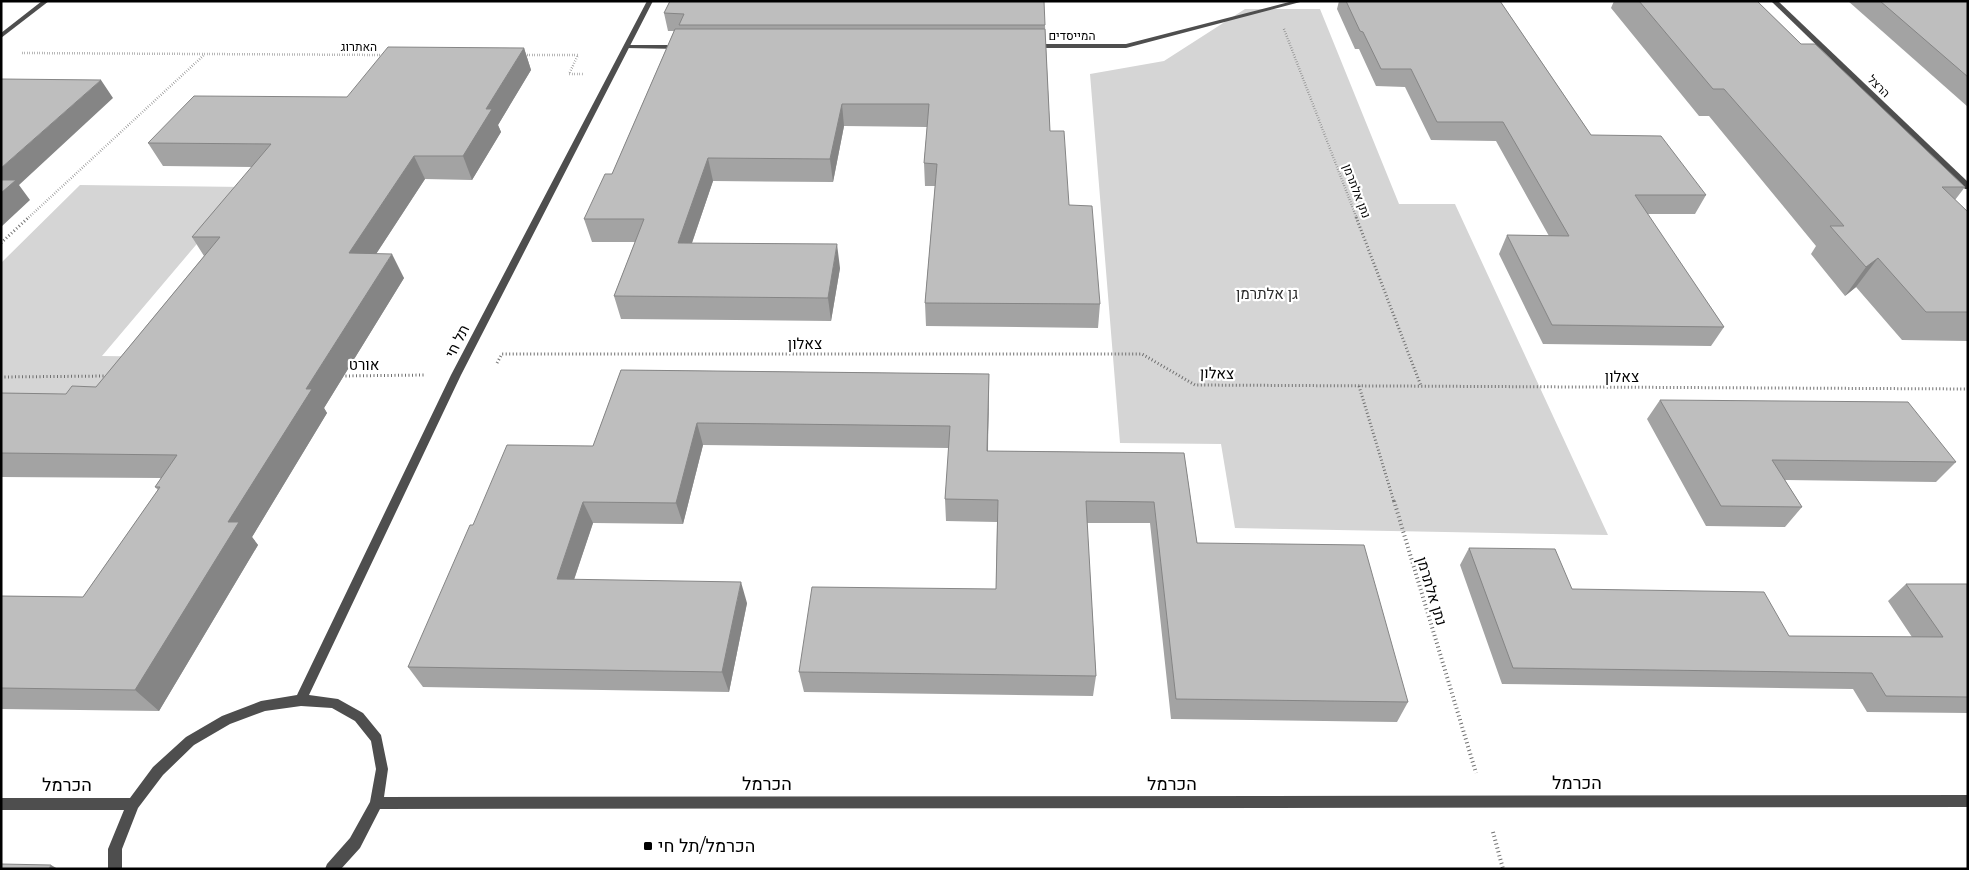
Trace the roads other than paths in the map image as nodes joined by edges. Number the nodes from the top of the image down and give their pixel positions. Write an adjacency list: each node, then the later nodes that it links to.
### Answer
1 (46, 1): 5 (street)
2 (650, 1): 8 (street, תל חי)
3 (1301, 1): 6 (street, המייסדים)
4 (1774, 1): 9 (street, הרצל)
5 (1, 36)
6 (1028, 46)
7 (693, 47): 8 (street)
8 (627, 48): 10 (street, תל חי)
9 (1968, 187)
10 (301, 700): 12 (street); 14 (street)
11 (1968, 801): 12 (street, הכרמל)
12 (376, 803): 16 (street)
13 (1, 804): 14 (street, הכרמל)
14 (133, 804): 15 (street)
15 (116, 869)
16 (332, 869)

